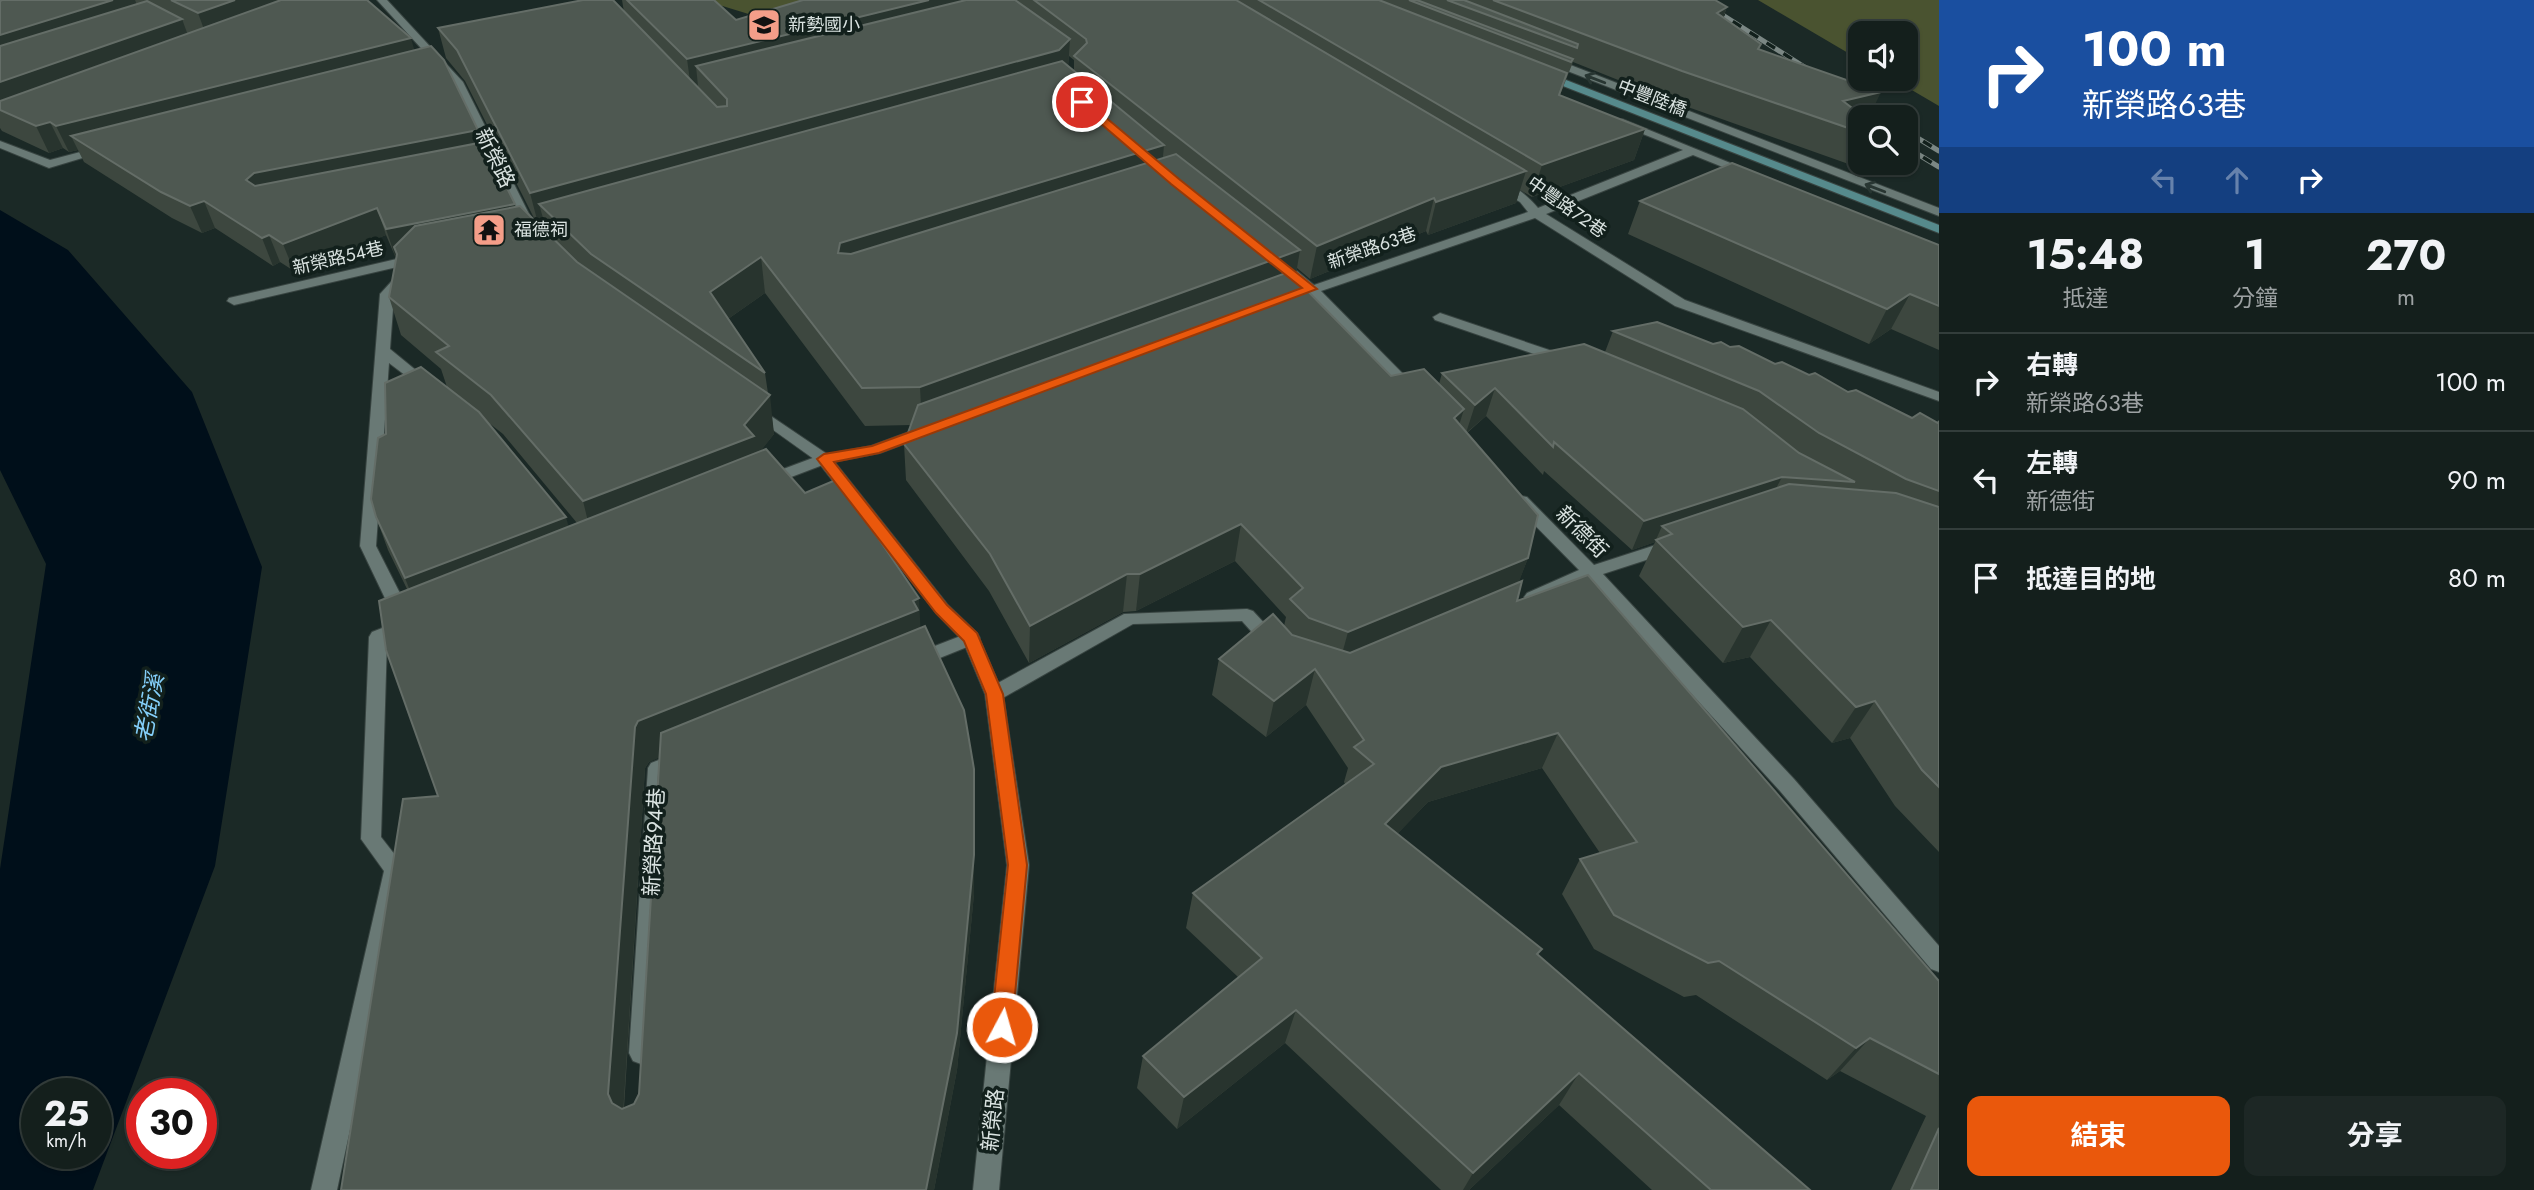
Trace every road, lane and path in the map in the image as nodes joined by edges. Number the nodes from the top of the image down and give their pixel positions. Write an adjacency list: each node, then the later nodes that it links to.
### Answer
1 (382, 0): 13 (street, 新榮路)
2 (1540, 57): 11 (street, one-way to 2)
3 (1530, 70): 12 (main road, 中豐陸橋)
4 (1615, 119): 7 (street)
5 (0, 144): 6 (street)
6 (117, 147)
7 (1693, 150): 8 (street); 10 (street, 新榮路63巷)
8 (1758, 177)
9 (1490, 179): 10 (street, 中豐路72巷)
10 (1536, 212): 15 (street, 新榮路63巷); 21 (street, 中豐路72巷)
11 (1939, 212)
12 (1939, 229)
13 (527, 237)
14 (1260, 248): 15 (street)
15 (1311, 289): 17 (street, 新榮路63巷); 24 (street)
16 (234, 301): 19 (street, 新榮路54巷)
17 (1272, 304)
18 (1440, 317): 20 (street)
19 (383, 351): 22 (street); 39 (street)
20 (1582, 367)
21 (1939, 397)
22 (444, 399)
23 (747, 404): 26 (street, 新榮路)
24 (1427, 406)
25 (939, 426): 26 (street)
26 (824, 459): 28 (street); 32 (street, 新榮路)
27 (1504, 484): 30 (street, 新德街)
28 (750, 488)
29 (1692, 538): 30 (street)
30 (1591, 572): 31 (street); 37 (street, 新德街)
31 (1516, 604)
32 (971, 638): 34 (street); 35 (street, 新榮路)
33 (1283, 654): 35 (street)
34 (896, 669)
35 (994, 694): 40 (street, 新榮路)
36 (695, 753): 38 (street, 新榮路94巷)
37 (1939, 962)
38 (640, 1074)
39 (324, 1190)
40 (986, 1190)

